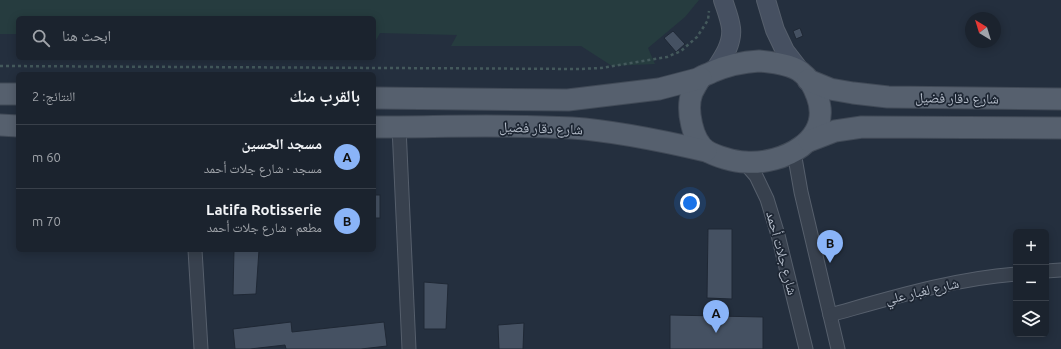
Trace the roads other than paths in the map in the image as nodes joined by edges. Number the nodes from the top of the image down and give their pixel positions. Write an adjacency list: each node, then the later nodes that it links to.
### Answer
1 (766, 0): 4 (main road)
2 (717, 4): 3 (main road)
3 (707, 75): 4 (main road); 7 (main road, شارع دقار فضيل); 15 (main road)
4 (805, 76): 8 (main road, شارع دقار فضيل); 14 (main road)
5 (0, 94): 6 (main road)
6 (16, 94)
7 (376, 98)
8 (1061, 99)
9 (0, 125): 10 (main road)
10 (16, 126)
11 (376, 127): 12 (main road, شارع دقار فضيل)
12 (399, 127): 15 (main road, شارع دقار فضيل); 23 (street)
13 (1061, 128): 14 (main road, شارع دقار فضيل)
14 (802, 146): 16 (main road); 21 (street)
15 (706, 151): 16 (main road)
16 (744, 162): 24 (street, شارع جلات أحمد)
17 (195, 252): 22 (street)
18 (1061, 270): 19 (street)
19 (1049, 271)
20 (1013, 274): 21 (street, شارع لغبار علي)
21 (830, 315): 25 (street)
22 (202, 349)
23 (409, 349)
24 (806, 349)
25 (838, 349)

